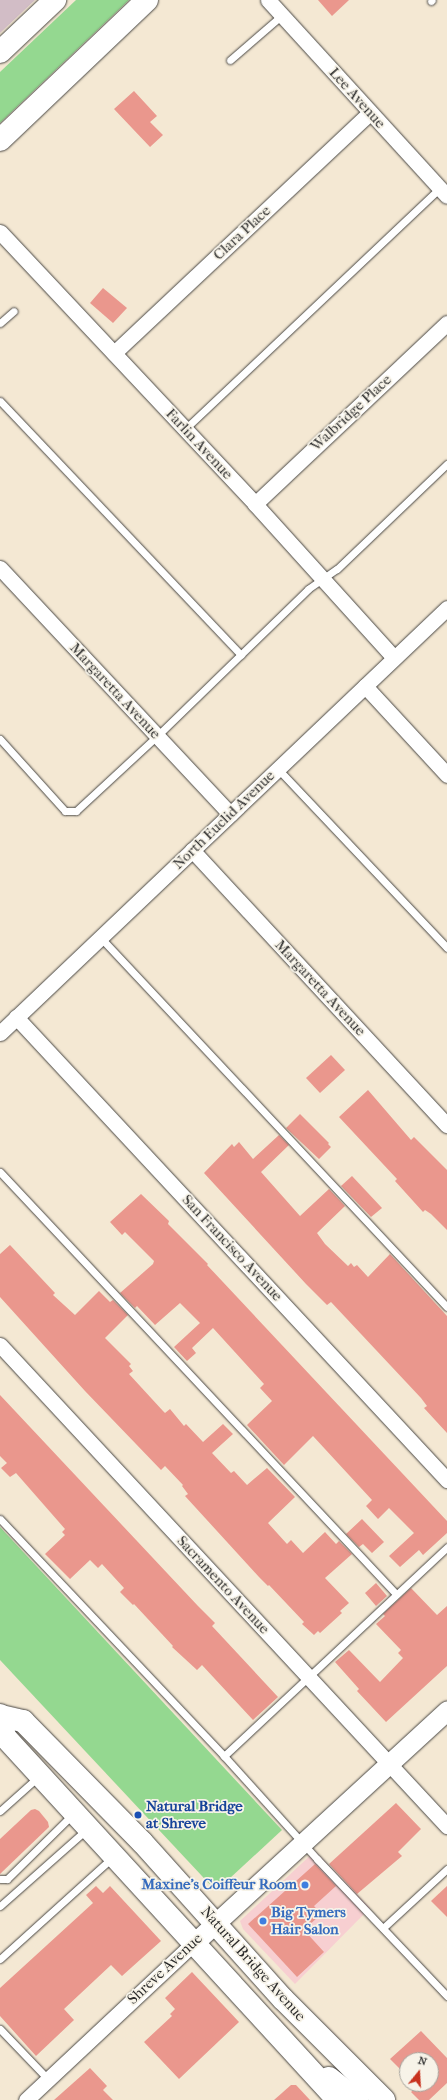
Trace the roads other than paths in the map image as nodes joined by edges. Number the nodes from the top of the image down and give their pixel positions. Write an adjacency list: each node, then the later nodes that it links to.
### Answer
1 (55, 0): 5 (main road)
2 (147, 0): 8 (main road)
3 (268, 0): 4 (street, Lee Avenue)
4 (282, 15): 6 (lane); 7 (street, Lee Avenue)
5 (0, 52)
6 (230, 60)
7 (370, 113): 9 (street, Lee Avenue); 14 (street, Clara Place)
8 (0, 140)
9 (444, 192): 16 (lane)
10 (0, 232): 14 (street, Farlin Avenue)
11 (14, 310): 12 (lane)
12 (0, 323)
13 (447, 323): 18 (street, Walbridge Place)
14 (114, 353): 16 (street, Farlin Avenue)
15 (0, 401): 22 (lane)
16 (185, 429): 18 (street, Farlin Avenue)
17 (447, 464): 20 (lane)
18 (255, 504): 20 (street, Farlin Avenue)
19 (0, 568): 25 (street, Margaretta Avenue)
20 (324, 579): 22 (lane); 23 (street, Farlin Avenue)
21 (447, 608): 23 (street, North Euclid Avenue)
22 (241, 655): 25 (lane)
23 (394, 658): 24 (street, North Euclid Avenue)
24 (365, 686): 27 (street, North Euclid Avenue); 28 (street)
25 (157, 736): 26 (lane); 29 (street, Margaretta Avenue)
26 (0, 739)
27 (278, 768): 29 (street, North Euclid Avenue); 32 (lane)
28 (447, 775)
29 (230, 814): 30 (street, North Euclid Avenue)
30 (192, 850): 31 (street, North Euclid Avenue); 35 (street, Margaretta Avenue)
31 (100, 937): 33 (street, North Euclid Avenue); 37 (lane)
32 (447, 948)
33 (16, 1017): 34 (street, North Euclid Avenue); 39 (street, San Francisco Avenue)
34 (0, 1033)
35 (447, 1125)
36 (0, 1172): 42 (lane)
37 (447, 1307)
38 (0, 1344): 43 (street, Sacramento Avenue)
39 (447, 1480)
40 (0, 1519): 46 (lane)
41 (447, 1547): 42 (lane)
42 (396, 1594): 43 (lane)
43 (308, 1677): 46 (lane); 47 (street, Sacramento Avenue)
44 (447, 1710): 47 (street, Shreve Avenue)
45 (0, 1715): 48 (main road, Natural Bridge Avenue); 58 (main road, Natural Bridge Avenue)
46 (224, 1756): 52 (lane)
47 (389, 1764): 51 (street, Sacramento Avenue); 52 (street, Shreve Avenue)
48 (40, 1775): 49 (lane); 50 (main road, Natural Bridge Avenue)
49 (0, 1810)
50 (81, 1822): 53 (main road, Natural Bridge Avenue); 55 (lane); 56 (lane); 58 (main road)
51 (447, 1826)
52 (304, 1844): 57 (lane); 58 (street, Shreve Avenue)
53 (113, 1857): 58 (main road, Natural Bridge Avenue); 59 (lane)
54 (447, 1869): 57 (lane)
55 (0, 1879)
56 (0, 1906)
57 (383, 1928): 60 (lane)
58 (205, 1933): 62 (main road, Natural Bridge Avenue); 63 (street, Shreve Avenue); 67 (main road, Natural Bridge Avenue)
59 (0, 1959)
60 (447, 1996)
61 (0, 2029): 63 (lane)
62 (304, 2063): 65 (main road, Natural Bridge Avenue); 66 (main road)
63 (48, 2079): 64 (street, Shreve Avenue)
64 (26, 2100)
65 (338, 2100)
66 (357, 2100)
67 (384, 2100)

